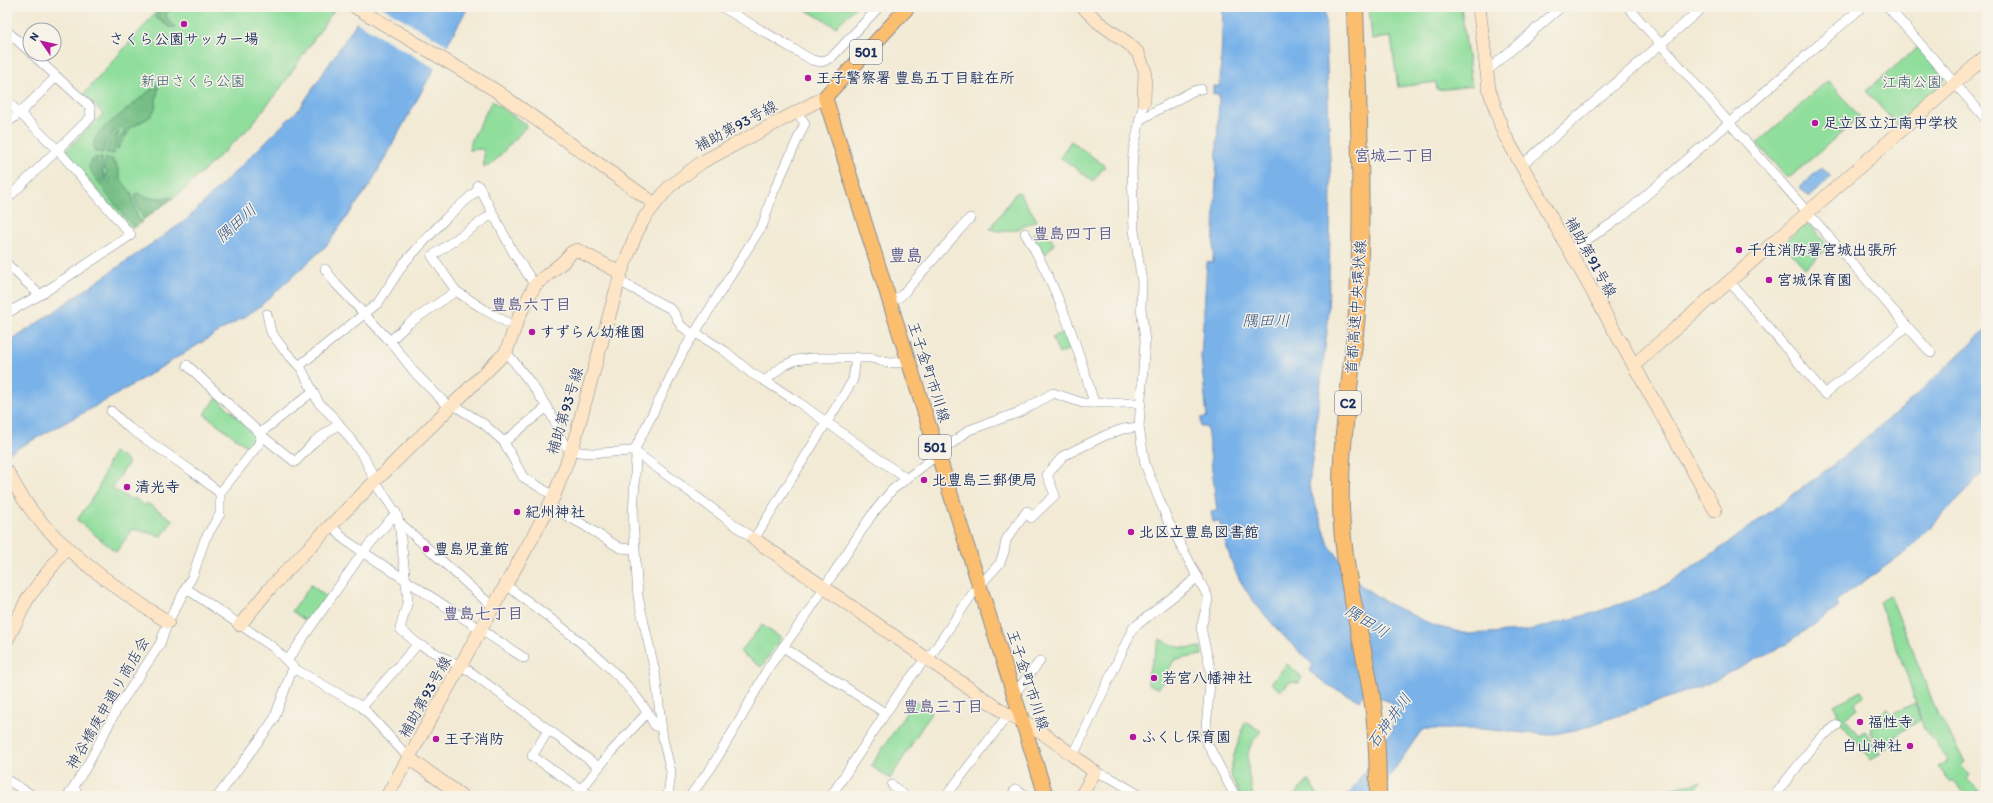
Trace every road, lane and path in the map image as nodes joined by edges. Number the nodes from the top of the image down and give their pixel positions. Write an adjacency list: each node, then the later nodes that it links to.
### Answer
1 (355, 7): 35 (street)
2 (722, 7): 3 (street)
3 (879, 7)
4 (908, 7): 23 (main road, 501)
5 (1083, 7): 25 (street)
6 (1352, 7): 145 (highway, 首都高速中央環状線 / C2)
7 (1355, 7): 146 (highway, 首都高速中央環状線 / C2)
8 (1478, 7): 19 (street, 補助第91号線)
9 (1561, 7): 19 (street)
10 (1628, 7): 15 (street)
11 (1703, 7): 15 (street)
12 (1862, 7): 31 (street)
13 (1888, 7): 21 (street)
14 (7, 31): 16 (street)
15 (1661, 44): 31 (street); 33 (street)
16 (22, 45)
17 (1986, 56): 21 (street)
18 (41, 62): 20 (street)
19 (1486, 72): 33 (street, 補助第91号線)
20 (56, 76): 26 (street); 32 (street)
21 (1955, 84): 28 (street); 36 (street)
22 (1201, 89): 29 (street)
23 (825, 97): 27 (street, 補助第93号線); 48 (main road, 王子金町市川線 / 501)
24 (7, 101): 26 (street)
25 (1144, 101): 29 (street)
26 (20, 113): 30 (street); 32 (street)
27 (797, 113): 35 (street, 補助第93号線); 54 (street)
28 (1985, 117)
29 (1139, 120): 66 (street)
30 (7, 123)
31 (1729, 124): 36 (street); 40 (street)
32 (58, 150): 34 (street); 47 (street)
33 (1521, 166): 40 (street, 補助第91号線)
34 (7, 199)
35 (655, 204): 43 (street, 補助第93号線)
36 (1807, 213): 44 (street); 52 (street)
37 (492, 214): 45 (street); 46 (street); 51 (street)
38 (970, 218): 48 (street)
39 (1025, 233): 65 (street)
40 (1570, 251): 61 (street, 補助第91号線)
41 (7, 264): 47 (street)
42 (324, 269): 51 (street)
43 (620, 277): 45 (street); 54 (street); 75 (street, 補助第93号線)
44 (1729, 281): 52 (street); 61 (street)
45 (535, 285): 53 (street)
46 (456, 291): 53 (street); 55 (street)
47 (40, 295): 49 (street)
48 (889, 303): 59 (main road, 王子金町市川線 / 501)
49 (7, 313)
50 (267, 314): 62 (street)
51 (365, 314): 55 (street); 62 (street)
52 (1907, 326): 57 (street)
53 (515, 327): 56 (street)
54 (694, 333): 63 (street); 76 (street)
55 (390, 341): 67 (street)
56 (506, 352): 67 (street); 68 (street)
57 (1931, 353)
58 (856, 357): 59 (street); 63 (street); 70 (street)
59 (908, 362): 77 (main road, 王子金町市川線 / 501)
60 (187, 365): 73 (street)
61 (1634, 365): 83 (street, 補助第91号線)
62 (299, 366): 64 (street)
63 (766, 380): 70 (street)
64 (312, 392): 71 (street); 73 (street)
65 (1094, 403): 66 (street); 77 (street)
66 (1141, 403): 72 (street)
67 (451, 405): 74 (street); 80 (street)
68 (547, 407): 74 (street); 75 (street)
69 (112, 411): 81 (street)
70 (827, 422): 79 (street); 87 (street)
71 (339, 424): 73 (street); 80 (street)
72 (1139, 427): 91 (street); 94 (street)
73 (262, 435): 81 (street)
74 (504, 442): 82 (street)
75 (572, 449): 76 (street); 82 (street, 補助第93号線)
76 (634, 451): 87 (street); 89 (street)
77 (938, 455): 79 (street); 94 (main road, 王子金町市川線 / 501)
78 (7, 470): 88 (street)
79 (907, 479): 96 (street)
80 (376, 483): 84 (street); 86 (street)
81 (220, 493): 95 (street, 神谷橋庚申通り商店会)
82 (551, 501): 89 (street); 93 (street, 補助第93号線)
83 (1715, 510)
84 (396, 513): 85 (street); 90 (street)
85 (399, 522): 92 (street); 97 (street)
86 (331, 526): 90 (street); 99 (street)
87 (754, 539): 96 (street)
88 (67, 548): 98 (street); 101 (street)
89 (634, 549): 117 (street)
90 (363, 552): 92 (street); 106 (street)
91 (1198, 577): 119 (street); 144 (street)
92 (405, 578): 100 (street); 102 (street)
93 (506, 585): 97 (street, 補助第93号線); 112 (street)
94 (980, 587): 105 (street); 110 (main road, 王子金町市川線 / 501)
95 (187, 589): 98 (street, 神谷橋庚申通り商店会); 99 (street)
96 (824, 589): 103 (street); 105 (street)
97 (494, 606): 100 (street, 補助第93号線)
98 (168, 622): 125 (street, 神谷橋庚申通り商店会)
99 (240, 625): 106 (street)
100 (481, 630): 104 (street); 108 (street, 補助第93号線)
101 (7, 640)
102 (418, 644): 108 (street); 111 (street)
103 (783, 647): 113 (street); 135 (street)
104 (524, 658)
105 (926, 658): 113 (street); 114 (street)
106 (288, 661): 109 (street)
107 (1040, 661): 110 (street)
108 (461, 665): 118 (street); 120 (street, 補助第93号線)
109 (295, 669): 111 (street); 130 (street)
110 (1015, 693): 115 (main road, 王子金町市川線 / 501)
111 (362, 707): 120 (street)
112 (648, 712): 117 (street); 121 (street)
113 (886, 713): 136 (street)
114 (1008, 715): 115 (street); 138 (street)
115 (1024, 723): 119 (street); 141 (main road, 王子金町市川線 / 501)
116 (1837, 725): 147 (street)
117 (661, 728): 134 (street)
118 (548, 731): 121 (street); 126 (street)
119 (1073, 756): 122 (street)
120 (409, 758): 131 (street, 補助第93号線); 132 (street)
121 (599, 767): 126 (street)
122 (1095, 772): 142 (street); 143 (street)
123 (7, 780): 127 (street)
124 (892, 785): 137 (street)
125 (74, 787): 128 (street, 神谷橋庚申通り商店会); 129 (street)
126 (578, 792): 133 (street)
127 (34, 796)
128 (68, 796)
129 (79, 796)
130 (218, 796)
131 (387, 796)
132 (462, 796)
133 (591, 796)
134 (668, 796)
135 (690, 796)
136 (831, 796)
137 (905, 796)
138 (946, 796)
139 (1011, 796): 140 (street)
140 (1027, 796)
141 (1046, 796)
142 (1081, 796)
143 (1141, 796)
144 (1235, 796)
145 (1374, 796)
146 (1378, 796)
147 (1774, 796)

